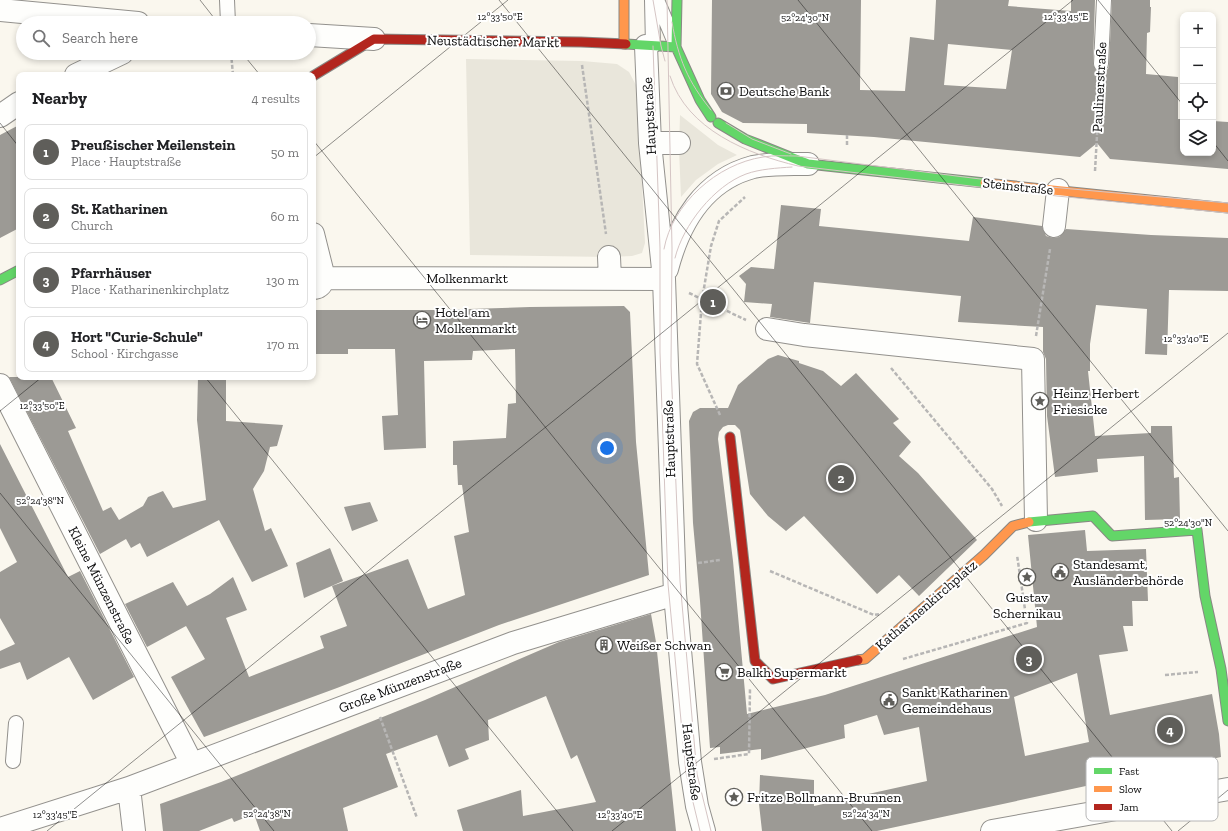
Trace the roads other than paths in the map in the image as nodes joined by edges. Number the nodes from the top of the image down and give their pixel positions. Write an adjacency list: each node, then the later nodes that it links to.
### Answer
1 (227, 0): 9 (lane)
2 (624, 0): 12 (street)
3 (652, 0): 13 (lane)
4 (657, 0): 14 (lane)
5 (677, 0): 14 (street)
6 (1104, 0): 16 (lane, Paulinerstraße)
7 (0, 10): 8 (street)
8 (64, 16)
9 (228, 16)
10 (316, 35): 11 (street, Neustädtischer Markt)
11 (374, 39): 12 (street, Neustädtischer Markt); 18 (street)
12 (624, 44): 13 (street, Neustädtischer Markt)
13 (649, 46): 14 (street, Neustädtischer Markt); 21 (street, Hauptstraße)
14 (676, 47): 23 (street, Steinstraße)
15 (107, 60): 17 (street)
16 (1100, 64)
17 (82, 72)
18 (316, 74)
19 (16, 105): 20 (street)
20 (0, 116)
21 (650, 143): 22 (street); 31 (street, Hauptstraße)
22 (679, 143)
23 (808, 164): 24 (street, Steinstraße); 31 (street, Steinstraße)
24 (1058, 190): 25 (street, Steinstraße); 26 (street)
25 (1228, 208)
26 (1054, 226)
27 (609, 257): 30 (street)
28 (316, 258): 33 (street, Molkenmarkt)
29 (16, 272): 32 (street)
30 (610, 279): 31 (street, Molkenmarkt); 33 (street, Molkenmarkt)
31 (664, 279): 38 (street, Hauptstraße)
32 (0, 280)
33 (319, 283)
34 (767, 329): 37 (street)
35 (0, 385): 42 (street, Kleine Münzenstraße)
36 (730, 437): 37 (street, Katharinenkirchplatz)
37 (1036, 520): 39 (street)
38 (675, 594): 42 (street, Große Münzenstraße); 49 (street, Hauptstraße)
39 (1228, 721)
40 (16, 723): 41 (lane)
41 (13, 761)
42 (192, 764): 43 (street, Große Münzenstraße)
43 (128, 788): 47 (street, Große Münzenstraße); 48 (street)
44 (1228, 789): 45 (street)
45 (1218, 791)
46 (1086, 814): 50 (street)
47 (0, 829)
48 (134, 831)
49 (704, 831)
50 (992, 831)

